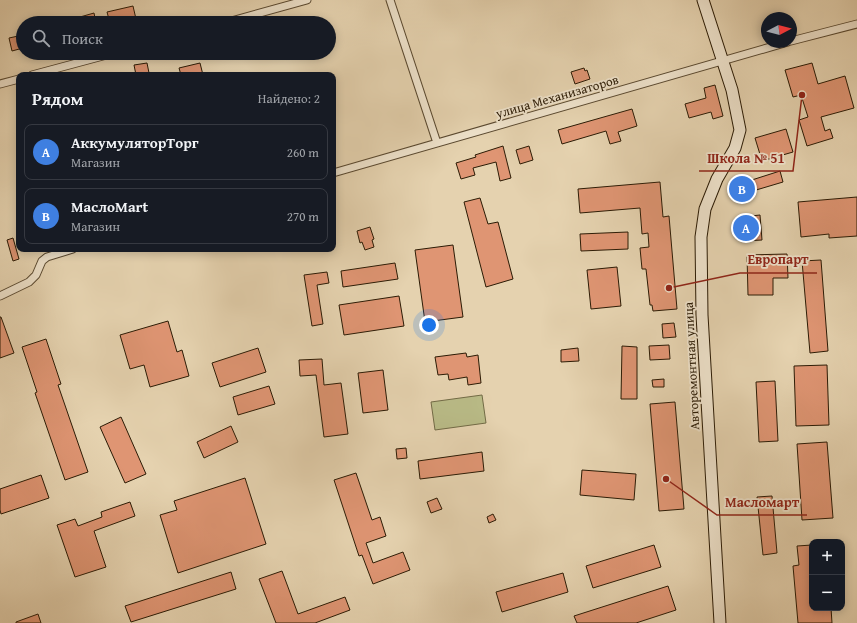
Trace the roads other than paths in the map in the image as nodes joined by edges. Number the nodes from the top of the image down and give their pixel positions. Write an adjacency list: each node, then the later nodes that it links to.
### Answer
1 (307, 0): 4 (street)
2 (390, 0): 13 (street)
3 (703, 0): 9 (street, Авторемонтная улица)
4 (249, 16)
5 (857, 24): 6 (street, улица Механизаторов)
6 (797, 40)
7 (768, 48): 9 (street, улица Механизаторов)
8 (88, 60): 10 (street)
9 (723, 60): 13 (street, улица Механизаторов); 17 (street, Авторемонтная улица)
10 (43, 72)
11 (16, 79): 12 (street)
12 (0, 84)
13 (437, 143): 14 (street, улица Механизаторов)
14 (336, 172)
15 (63, 252): 16 (street)
16 (0, 296)
17 (720, 623)

